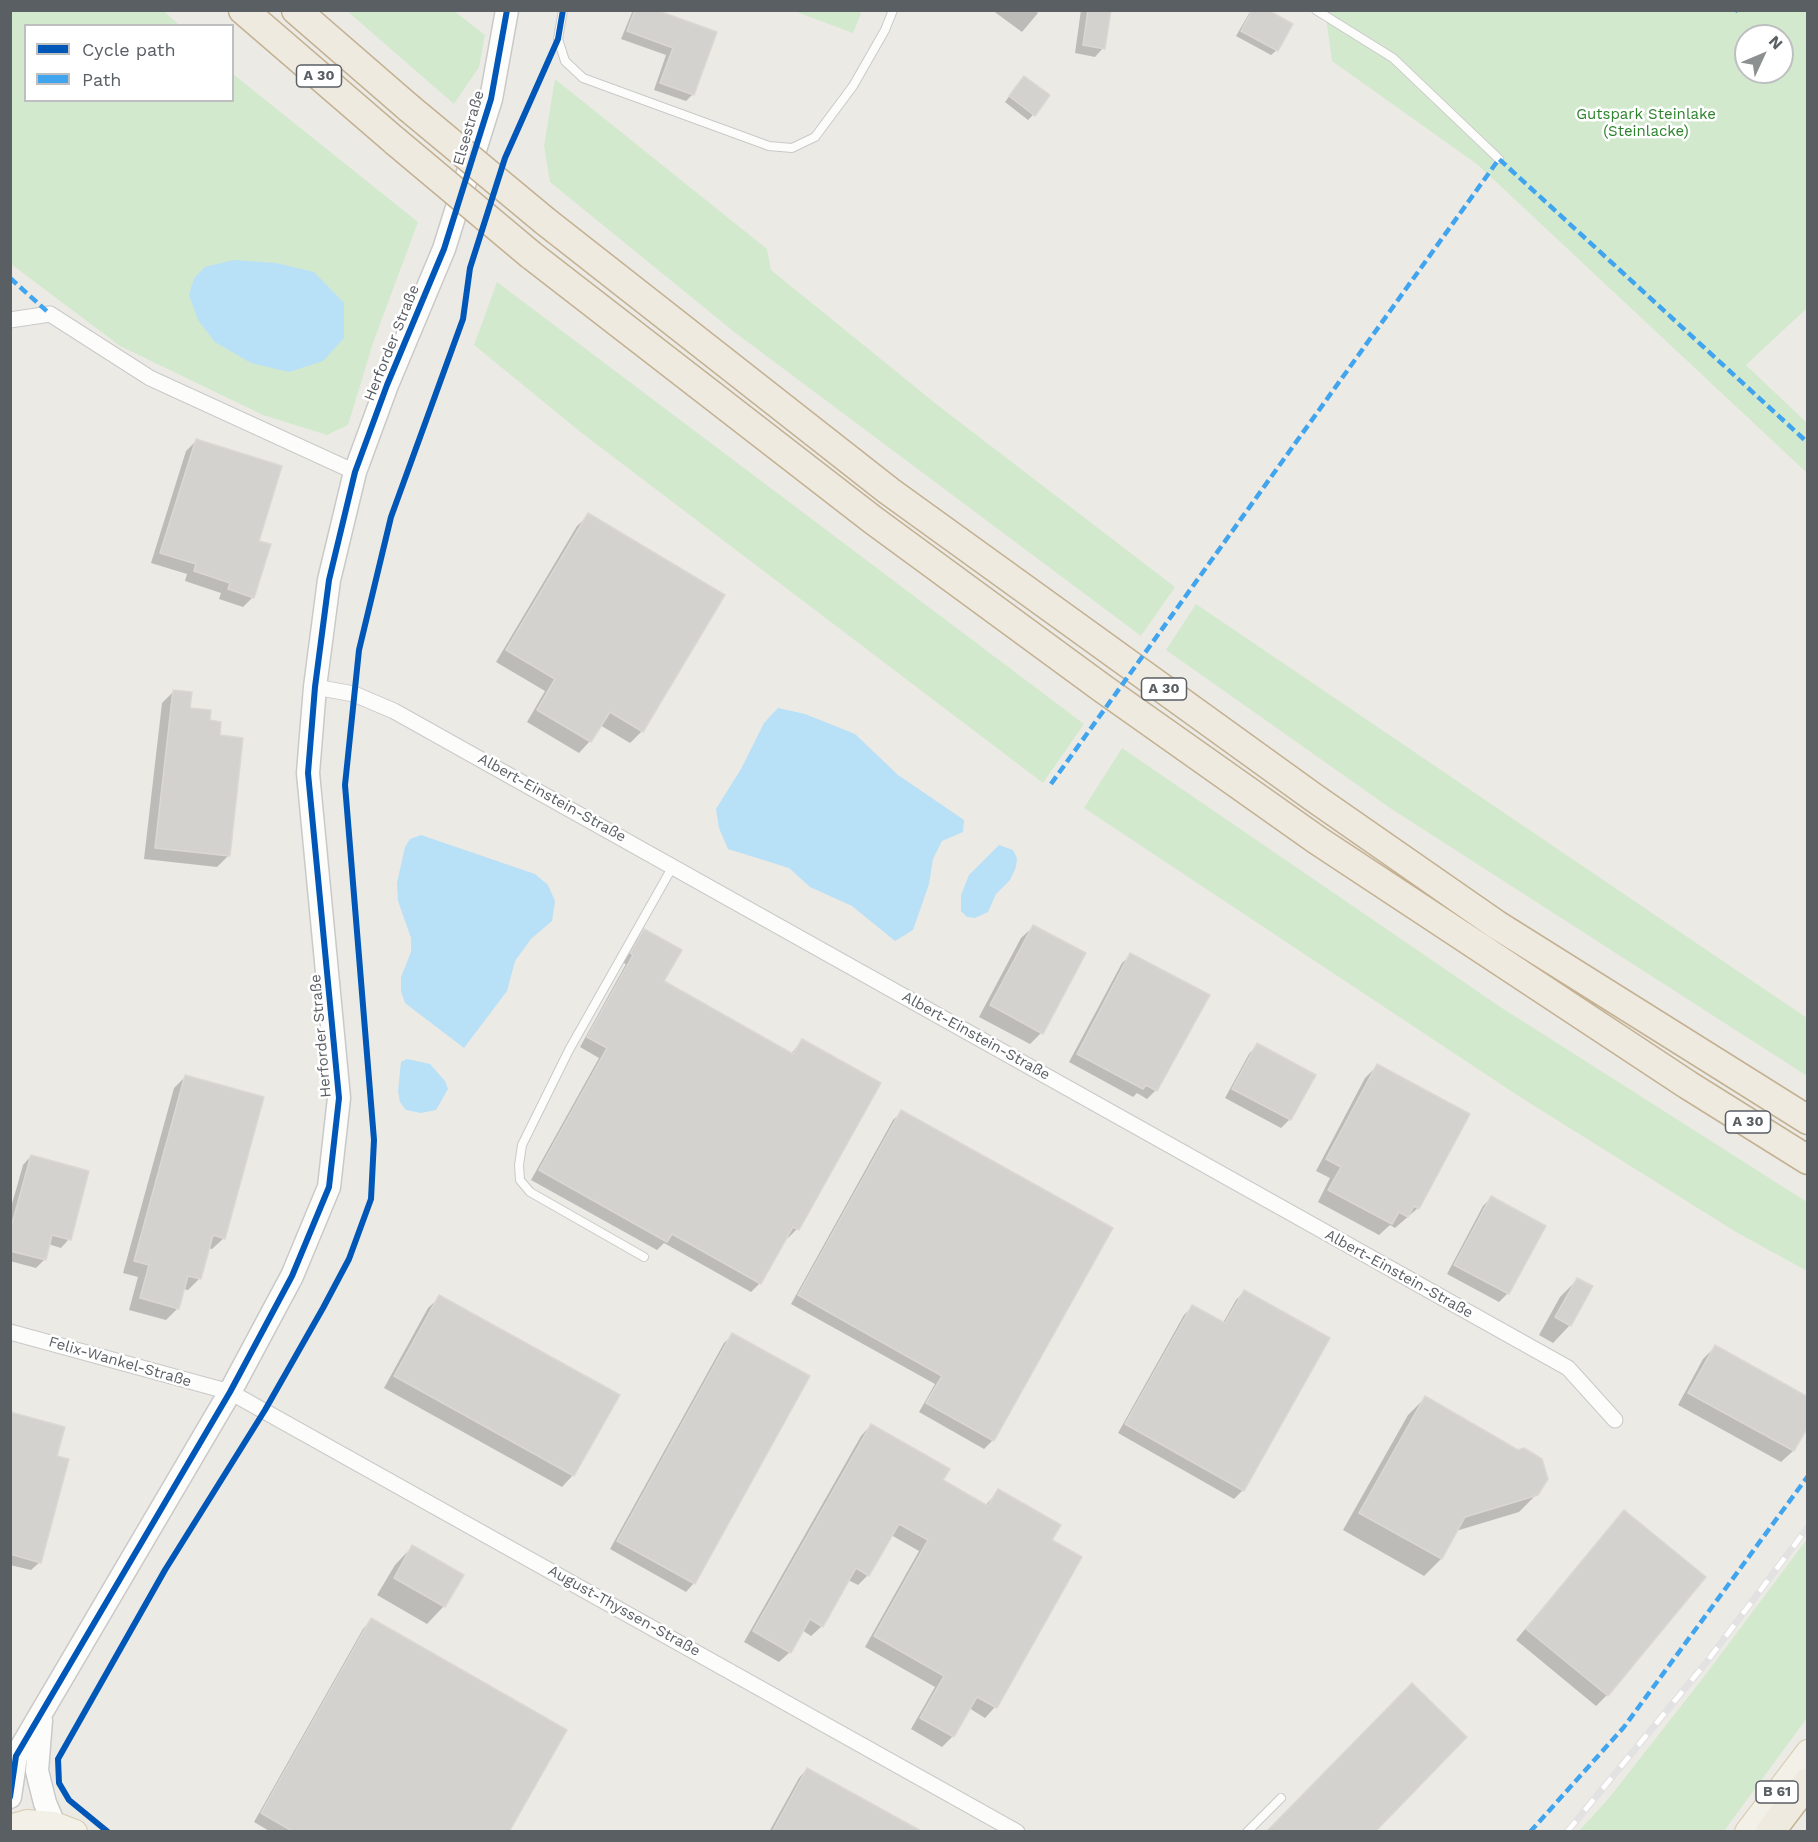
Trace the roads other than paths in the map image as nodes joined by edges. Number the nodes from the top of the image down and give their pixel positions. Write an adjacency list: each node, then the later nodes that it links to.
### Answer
1 (243, 10): 14 (highway, A 30, bridge)
2 (296, 10): 13 (highway, A 30, bridge)
3 (507, 10): 8 (street, Elsestraße)
4 (563, 10): 5 (lane)
5 (893, 10)
6 (1316, 10): 7 (lane)
7 (1499, 159)
8 (444, 249): 10 (street, Herforder Straße)
9 (10, 320): 10 (street)
10 (355, 472): 11 (street, Herforder Straße)
11 (315, 687): 12 (street, Albert-Einstein-Straße); 17 (street, Herforder Straße)
12 (673, 866): 15 (lane); 18 (street, Albert-Einstein-Straße)
13 (1808, 1120)
14 (1808, 1160)
15 (644, 1257)
16 (10, 1332): 17 (street, Felix-Wankel-Straße)
17 (230, 1392): 19 (street, Herforder Straße); 26 (street, August-Thyssen-Straße)
18 (1614, 1420)
19 (41, 1716): 22 (street, Herforder Straße); 25 (street, Herforder Straße)
20 (1808, 1752): 28 (main road, B 61)
21 (1808, 1782): 29 (highway)
22 (10, 1797)
23 (1281, 1798): 27 (lane)
24 (10, 1827): 25 (main road)
25 (65, 1828)
26 (1017, 1832)
27 (1247, 1832)
28 (1747, 1832)
29 (1770, 1832)

